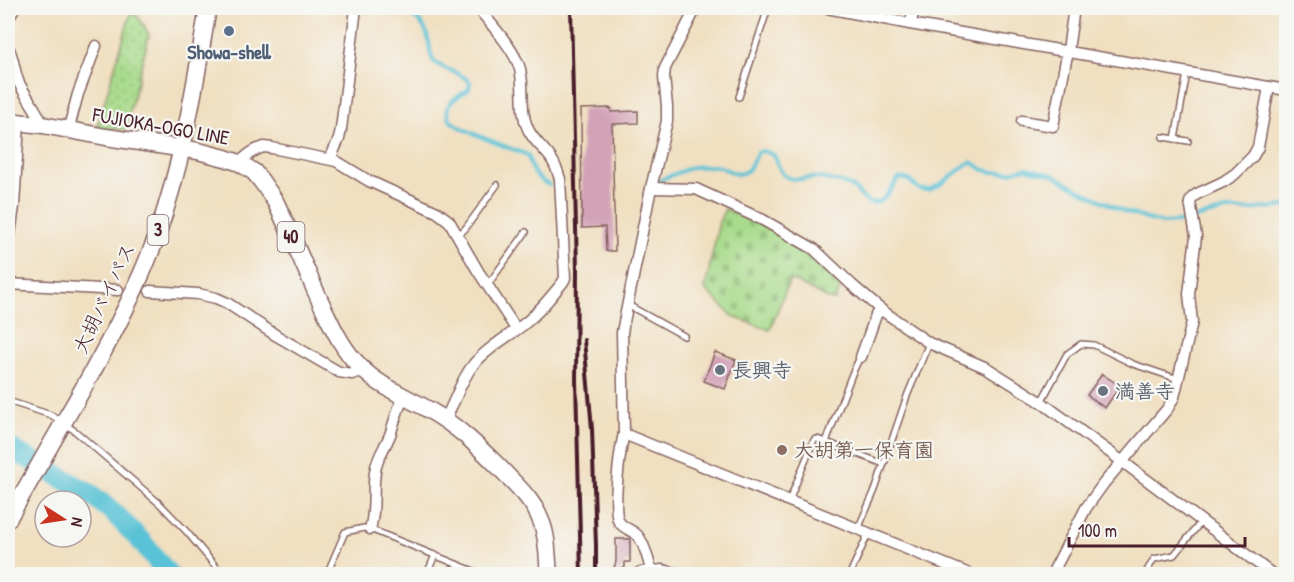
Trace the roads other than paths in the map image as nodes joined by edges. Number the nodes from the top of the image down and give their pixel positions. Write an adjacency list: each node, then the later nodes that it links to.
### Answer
1 (17, 8): 11 (lane)
2 (208, 8): 26 (main road, 大胡バイパス / 3)
3 (356, 8): 27 (street)
4 (478, 8): 40 (street)
5 (696, 8): 30 (street)
6 (768, 8): 18 (lane)
7 (827, 8): 10 (street)
8 (915, 8): 10 (street)
9 (1074, 8): 14 (street)
10 (910, 24): 14 (street)
11 (8, 25)
12 (96, 46): 22 (street)
13 (8, 47): 21 (street)
14 (1068, 51): 15 (street); 19 (street)
15 (1187, 72): 16 (street); 24 (lane)
16 (1269, 87): 17 (street); 45 (street)
17 (1287, 90)
18 (739, 97)
19 (1022, 121)
20 (14, 122): 21 (main road, FUJIOKA-OGO LINE / 40); 33 (street)
21 (43, 125): 22 (main road, FUJIOKA-OGO LINE / 40)
22 (68, 130): 26 (main road, FUJIOKA-OGO LINE / 40)
23 (1163, 137): 24 (lane)
24 (1175, 139): 25 (lane)
25 (1188, 141)
26 (182, 148): 28 (main road, FUJIOKA-OGO LINE / 40); 50 (main road, 大胡バイパス / 3)
27 (330, 159): 28 (street); 32 (street)
28 (240, 163): 44 (main road, FUJIOKA-OGO LINE / 40)
29 (497, 185): 32 (lane)
30 (651, 188): 38 (street); 39 (street)
31 (526, 232): 35 (lane)
32 (458, 235): 35 (street)
33 (8, 248)
34 (8, 284): 36 (street)
35 (486, 284): 40 (street)
36 (118, 290)
37 (150, 291): 44 (street)
38 (627, 305): 41 (lane); 51 (street)
39 (880, 309): 42 (street); 43 (street)
40 (516, 329): 49 (street)
41 (684, 336)
42 (929, 343): 48 (street); 54 (lane)
43 (861, 357): 52 (lane)
44 (363, 370): 46 (main road, FUJIOKA-OGO LINE / 40)
45 (1179, 380): 48 (lane); 53 (street)
46 (404, 396): 49 (main road, FUJIOKA-OGO LINE / 40); 58 (street)
47 (8, 401): 50 (lane)
48 (1041, 402): 53 (street)
49 (445, 419): 66 (main road, FUJIOKA-OGO LINE / 40)
50 (60, 428): 56 (main road, 大胡バイパス / 3); 62 (lane)
51 (624, 434): 55 (street); 61 (street)
52 (826, 442): 54 (lane); 55 (lane)
53 (1123, 462): 57 (street); 70 (street)
54 (884, 464): 59 (lane)
55 (789, 501): 59 (street)
56 (11, 513)
57 (1201, 522): 71 (lane); 72 (street)
58 (370, 529): 60 (lane); 63 (lane)
59 (863, 532): 68 (lane); 69 (street)
60 (435, 555): 64 (lane); 65 (lane)
61 (647, 573): 67 (street)
62 (222, 574)
63 (327, 574)
64 (427, 574)
65 (481, 574)
66 (549, 574)
67 (680, 574)
68 (850, 574)
69 (969, 574)
70 (1052, 574)
71 (1145, 574)
72 (1272, 574)

